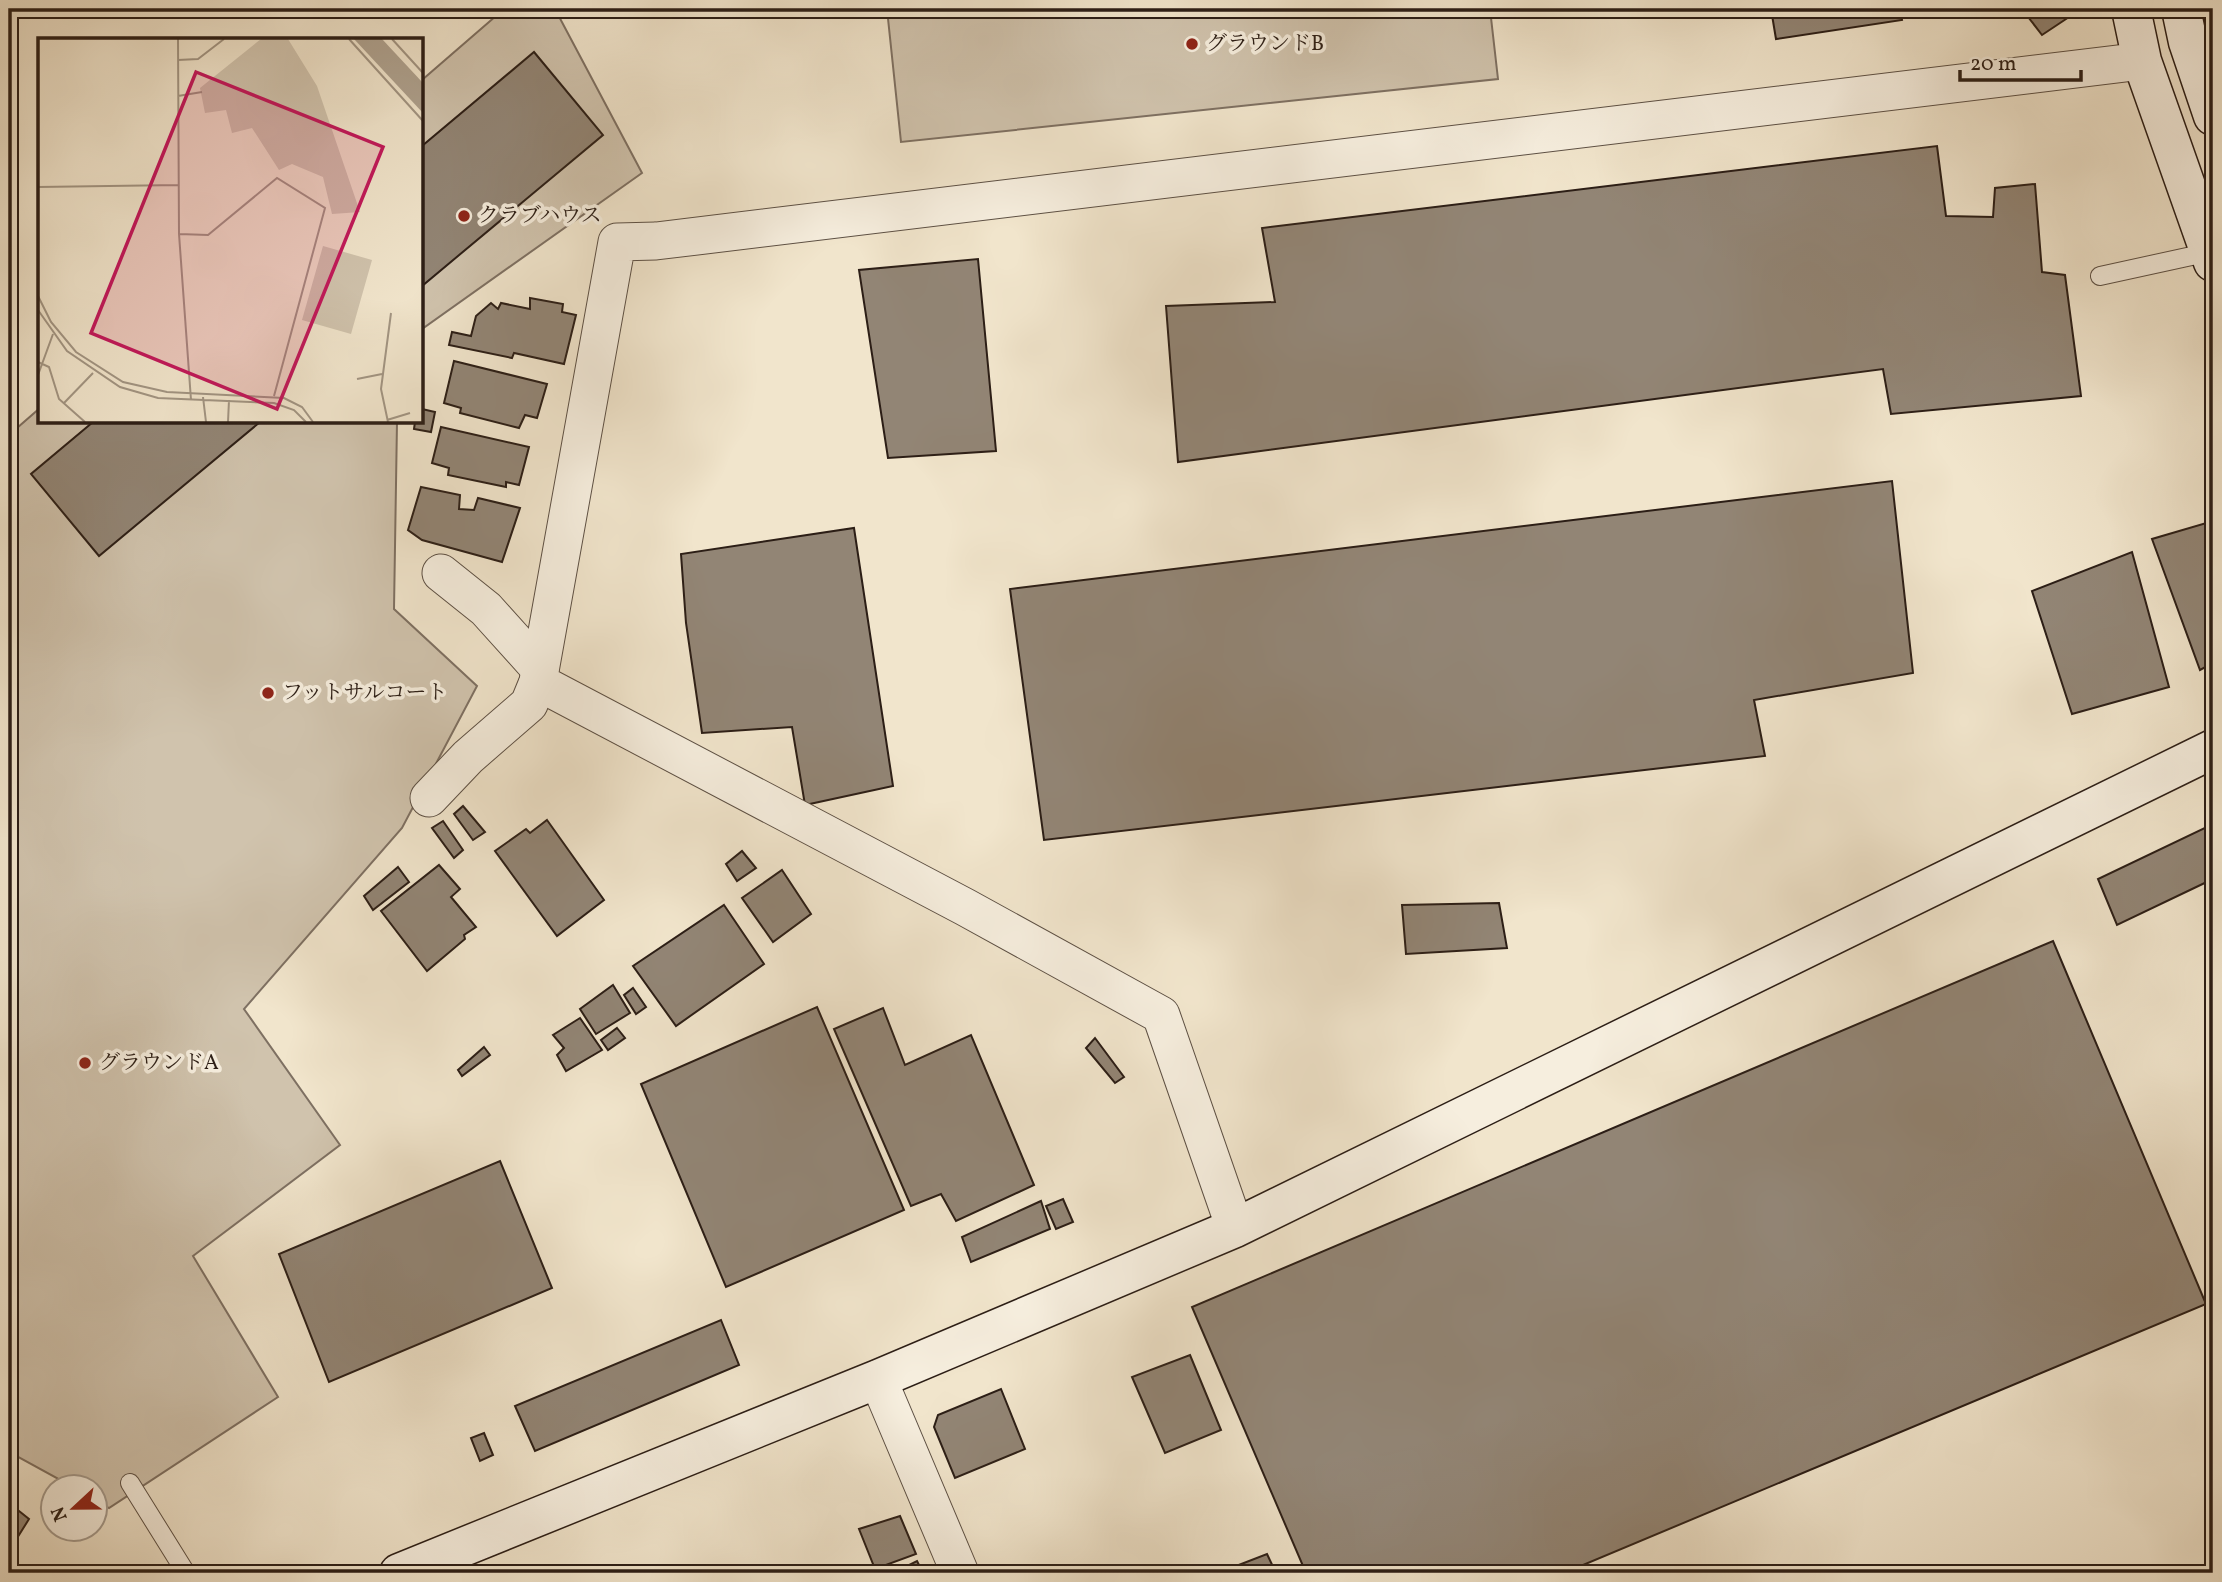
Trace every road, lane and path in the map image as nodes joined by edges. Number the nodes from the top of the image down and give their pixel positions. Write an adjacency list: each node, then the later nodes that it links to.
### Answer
1 (2131, 9): 3 (street)
2 (2181, 9): 4 (street)
3 (2142, 61): 5 (street); 8 (street)
4 (2213, 116)
5 (2212, 257): 6 (lane)
6 (2100, 276)
7 (440, 573): 8 (street)
8 (539, 676): 10 (street); 11 (street)
9 (2213, 749): 11 (street)
10 (429, 799)
11 (1235, 1228): 12 (street)
12 (877, 1379): 15 (street); 16 (street)
13 (130, 1483): 14 (lane)
14 (186, 1573)
15 (399, 1573)
16 (960, 1573)

